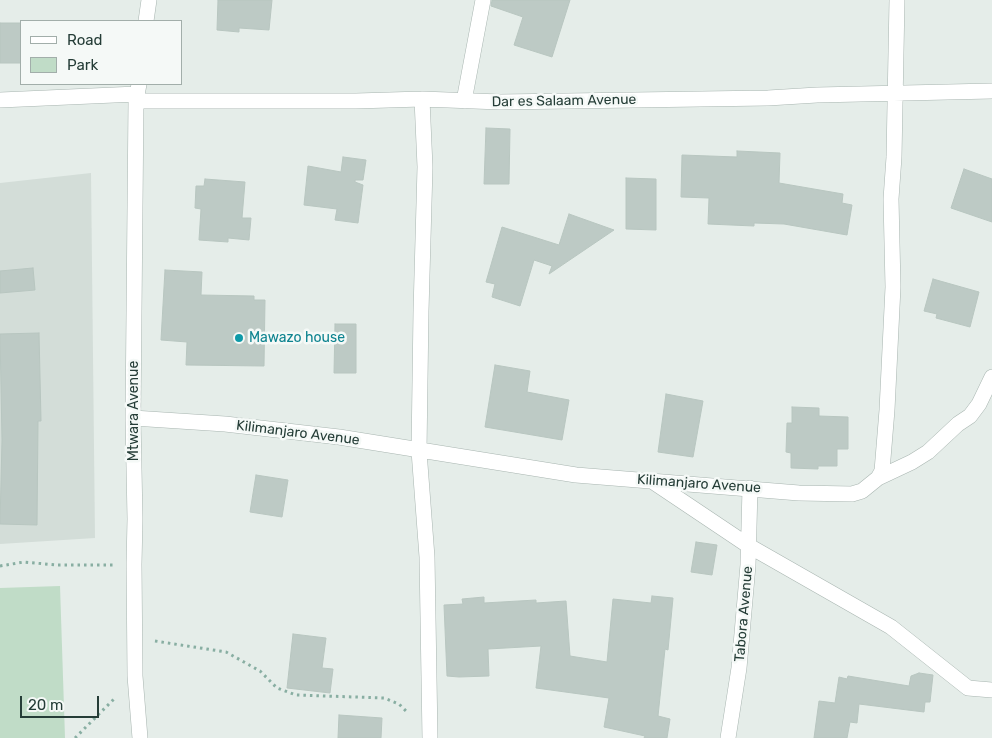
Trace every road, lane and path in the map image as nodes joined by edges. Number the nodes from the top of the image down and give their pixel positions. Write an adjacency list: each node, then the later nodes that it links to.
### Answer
1 (149, 0): 4 (street)
2 (483, 0): 10 (street)
3 (897, 0): 7 (street)
4 (146, 20)
5 (992, 91): 7 (street, Dar es Salaam Avenue)
6 (137, 93): 8 (street, Dar es Salaam Avenue); 9 (street, Dar es Salaam Avenue); 12 (street, Mtwara Avenue)
7 (896, 94): 10 (street, Dar es Salaam Avenue); 14 (street)
8 (0, 100)
9 (422, 100): 10 (street, Dar es Salaam Avenue); 13 (street)
10 (464, 101)
11 (992, 377): 14 (street, Kilimanjaro Avenue)
12 (133, 418): 13 (street, Kilimanjaro Avenue); 18 (street, Mtwara Avenue)
13 (419, 451): 15 (street, Kilimanjaro Avenue); 26 (street)
14 (878, 478): 16 (street, Kilimanjaro Avenue)
15 (650, 480): 16 (street, Kilimanjaro Avenue); 17 (street)
16 (750, 488): 17 (street, Tabora Avenue)
17 (749, 546): 22 (street); 27 (street, Tabora Avenue)
18 (134, 564): 19 (path); 20 (street, Mtwara Avenue)
19 (0, 566)
20 (135, 638): 21 (street, Mtwara Avenue); 23 (path)
21 (135, 676): 24 (path); 25 (street, Mtwara Avenue)
22 (992, 690)
23 (410, 715)
24 (75, 738)
25 (140, 738)
26 (430, 738)
27 (728, 738)

